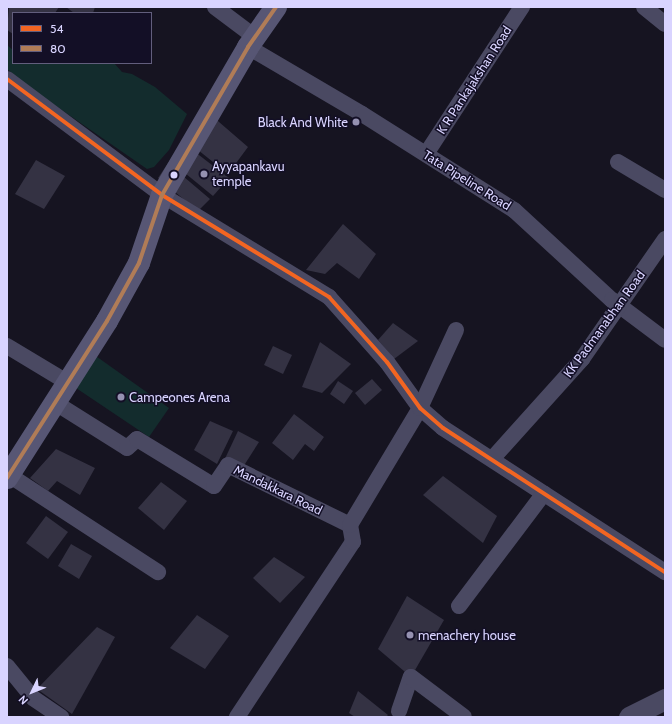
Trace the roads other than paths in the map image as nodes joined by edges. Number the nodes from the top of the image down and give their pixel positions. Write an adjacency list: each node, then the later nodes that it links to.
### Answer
1 (215, 7): 6 (street, Tata Pipeline Road)
2 (276, 7): 6 (main road)
3 (522, 7): 8 (street, K R Pankajakshan Road)
4 (644, 7): 5 (street)
5 (665, 24)
6 (252, 42): 8 (street, Tata Pipeline Road); 11 (main road)
7 (7, 79): 11 (street)
8 (426, 154): 13 (street, Tata Pipeline Road)
9 (618, 162): 10 (street)
10 (665, 190)
11 (162, 195): 17 (main road); 19 (street)
12 (665, 239): 13 (street, KK Padmanabhan Road)
13 (619, 305): 15 (street, Tata Pipeline Road); 20 (street, KK Padmanabhan Road)
14 (456, 330): 19 (street)
15 (665, 340)
16 (7, 346): 17 (street)
17 (67, 382): 18 (main road)
18 (54, 402): 21 (main road); 23 (street, Mandakkara Road)
19 (420, 408): 20 (street); 23 (street)
20 (492, 459): 22 (street)
21 (8, 477): 24 (street)
22 (544, 493): 25 (street); 26 (street)
23 (350, 525): 31 (street)
24 (158, 572)
25 (665, 572)
26 (459, 606)
27 (7, 666): 30 (street)
28 (665, 699): 33 (street)
29 (399, 711): 32 (street)
30 (61, 717)
31 (237, 717)
32 (464, 717)
33 (629, 717)

